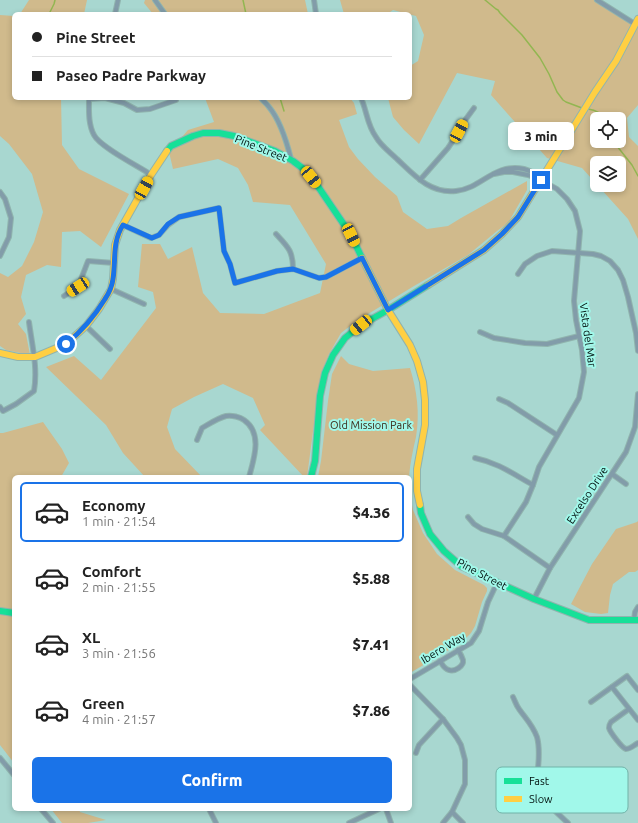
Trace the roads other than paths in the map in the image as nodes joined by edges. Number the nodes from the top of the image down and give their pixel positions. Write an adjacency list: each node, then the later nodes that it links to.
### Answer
1 (118, 0): 5 (street)
2 (155, 0): 6 (street)
3 (314, 0): 7 (street)
4 (598, 0): 8 (street)
5 (115, 12)
6 (164, 12)
7 (316, 12)
8 (636, 21): 18 (street)
9 (89, 100): 16 (street)
10 (113, 100): 11 (street)
11 (176, 100)
12 (262, 100): 15 (street)
13 (362, 100): 17 (street, Vista del Mar)
14 (474, 108): 17 (street)
15 (291, 159): 16 (street, Pine Street); 24 (street, Pine Street)
16 (151, 175): 20 (street, Pine Street)
17 (420, 180): 18 (street, Vista del Mar)
18 (541, 180): 22 (street, Vista del Mar); 31 (street)
19 (0, 192): 23 (street)
20 (123, 225): 25 (street, Pine Street); 26 (street)
21 (276, 234): 26 (street)
22 (578, 253): 27 (street); 35 (street, Vista del Mar); 37 (street)
23 (0, 256)
24 (362, 258): 26 (street); 31 (street, Pine Street)
25 (114, 264): 28 (street, Pine Street); 29 (street)
26 (293, 269)
27 (518, 274)
28 (111, 289): 30 (street); 33 (street, Pine Street)
29 (64, 296)
30 (144, 304)
31 (388, 310): 48 (street); 54 (street, Pine Street)
32 (28, 322): 39 (street)
33 (86, 326): 36 (street); 39 (street, Pine Street)
34 (480, 332): 35 (street)
35 (579, 336): 43 (street, Vista del Mar)
36 (110, 349)
37 (638, 351)
38 (0, 354): 39 (street, Pine Street)
39 (34, 357): 42 (street)
40 (638, 394): 46 (street, Excelso Drive)
41 (499, 399): 43 (street)
42 (0, 407)
43 (557, 435): 50 (street, Vista del Mar)
44 (198, 440): 47 (street)
45 (475, 458): 50 (street)
46 (612, 474): 49 (street); 53 (street, Excelso Drive)
47 (250, 475)
48 (312, 475)
49 (626, 484)
50 (533, 485): 52 (street, Vista del Mar)
51 (468, 517): 52 (street)
52 (504, 536): 53 (street)
53 (550, 568): 55 (street, Excelso Drive)
54 (497, 583): 55 (street, Pine Street); 60 (street, Ibero Way)
55 (534, 599): 59 (street, Pine Street)
56 (638, 607): 59 (street)
57 (0, 611): 58 (street)
58 (12, 613)
59 (636, 620)
60 (458, 650): 61 (street, Ibero Way); 61 (street)
61 (440, 661): 62 (street, Ibero Way)
62 (412, 678)
63 (612, 686): 65 (street); 67 (street); 68 (street)
64 (412, 687): 69 (street)
65 (638, 690)
66 (513, 698): 74 (street)
67 (591, 702)
68 (629, 709): 70 (street); 71 (street)
69 (443, 719): 72 (street); 80 (street)
70 (638, 720)
71 (638, 743)
72 (416, 753)
73 (0, 758): 75 (street)
74 (538, 767)
75 (12, 773)
76 (43, 811): 82 (street)
77 (209, 811): 83 (street)
78 (375, 811): 84 (street)
79 (387, 811): 85 (street)
80 (452, 812): 86 (street); 87 (street)
81 (557, 813): 88 (street)
82 (53, 823)
83 (216, 823)
84 (349, 823)
85 (392, 823)
86 (443, 823)
87 (463, 823)
88 (568, 823)

